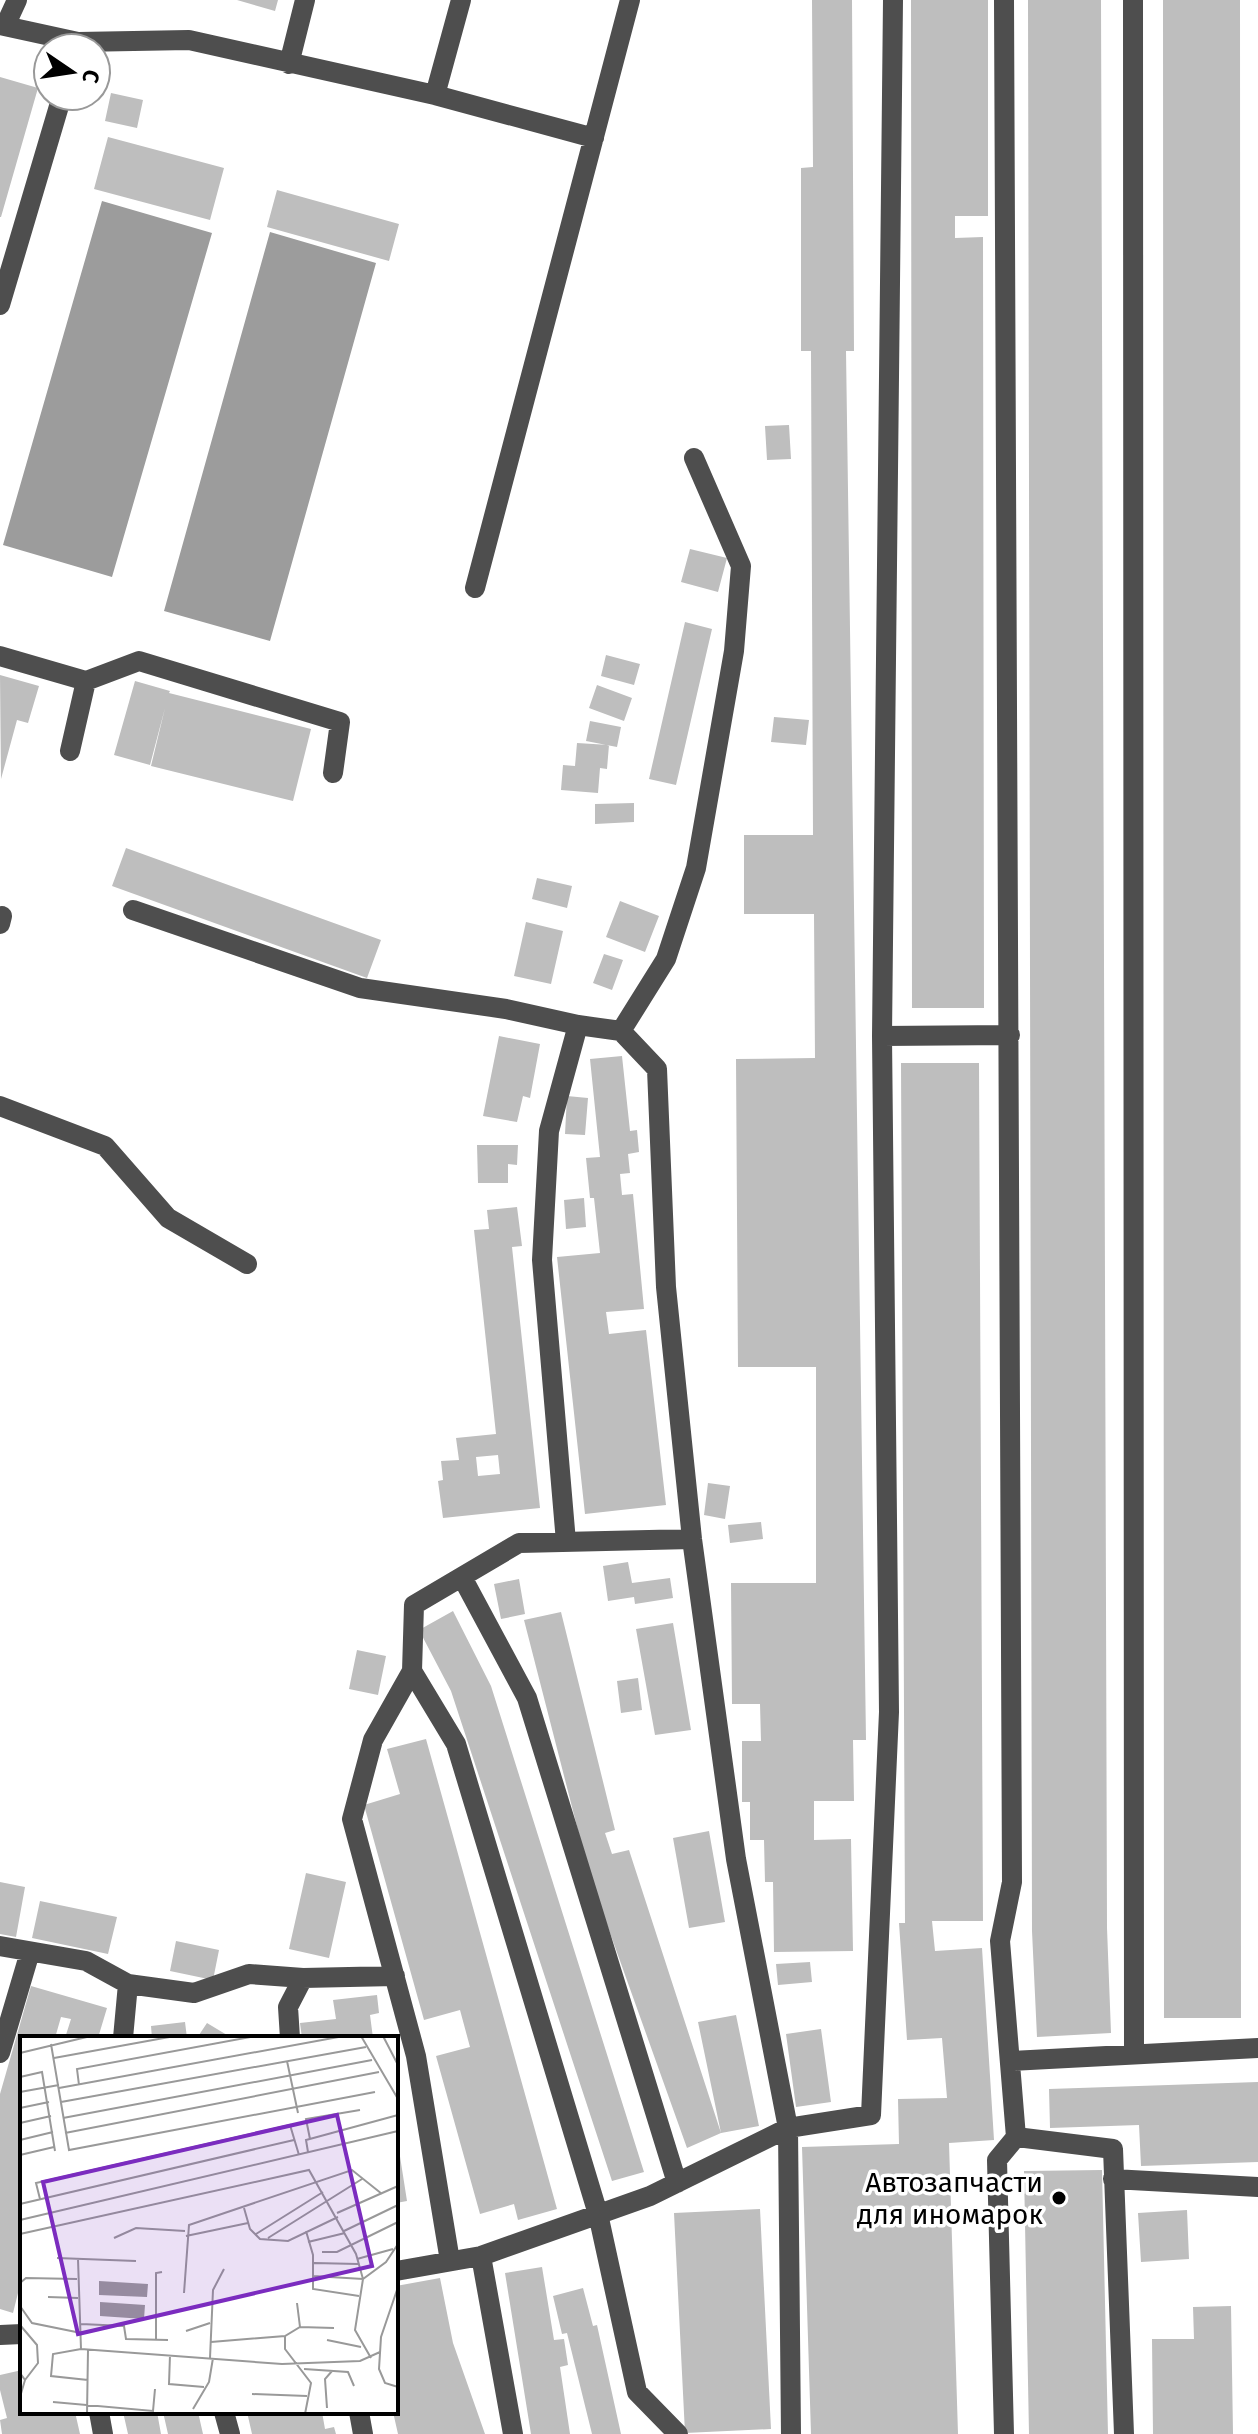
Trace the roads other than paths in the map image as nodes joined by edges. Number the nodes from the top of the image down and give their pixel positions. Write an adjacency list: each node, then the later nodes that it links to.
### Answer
1 (17, 0): 8 (lane)
2 (305, 0): 11 (lane)
3 (461, 0): 12 (lane)
4 (630, 0): 14 (lane)
5 (893, 0): 26 (lane)
6 (1004, 0): 25 (lane)
7 (1133, 0): 42 (lane)
8 (3, 25): 9 (lane)
9 (32, 33)
10 (112, 43): 11 (lane)
11 (289, 64): 12 (lane)
12 (435, 95): 14 (lane)
13 (57, 112): 15 (lane)
14 (594, 138): 17 (lane)
15 (0, 305)
16 (694, 458): 24 (lane)
17 (475, 588)
18 (0, 656): 19 (lane)
19 (86, 681): 20 (lane); 21 (lane)
20 (70, 751)
21 (333, 773)
22 (133, 910): 23 (lane)
23 (578, 1025): 24 (lane); 30 (lane)
24 (621, 1031): 29 (lane)
25 (1010, 1035): 26 (lane); 43 (lane)
26 (882, 1036): 44 (lane)
27 (0, 1106): 28 (lane)
28 (247, 1264)
29 (692, 1539): 30 (lane); 44 (lane)
30 (566, 1542): 31 (lane)
31 (462, 1577): 32 (lane); 47 (lane)
32 (412, 1671): 35 (lane); 49 (lane)
33 (0, 1946): 34 (lane)
34 (30, 1952): 37 (lane); 41 (lane)
35 (395, 1976): 36 (lane); 51 (lane)
36 (303, 1978): 37 (lane); 39 (lane)
37 (128, 1984): 38 (lane)
38 (123, 2036)
39 (290, 2036)
40 (1258, 2048): 42 (lane)
41 (0, 2053)
42 (1134, 2054): 43 (lane)
43 (1010, 2061): 45 (lane)
44 (788, 2128): 47 (lane); 63 (lane)
45 (1016, 2137): 46 (lane); 64 (lane)
46 (1113, 2179): 48 (lane); 65 (lane)
47 (677, 2183): 49 (lane)
48 (1258, 2187)
49 (598, 2214): 50 (lane); 62 (lane)
50 (481, 2256): 51 (lane); 61 (lane)
51 (450, 2261): 52 (lane)
52 (398, 2271)
53 (20, 2334): 54 (lane)
54 (0, 2335)
55 (99, 2414): 58 (lane)
56 (225, 2414): 59 (lane)
57 (359, 2414): 60 (lane)
58 (103, 2434)
59 (230, 2434)
60 (363, 2434)
61 (513, 2434)
62 (678, 2434)
63 (791, 2434)
64 (1004, 2434)
65 (1124, 2434)

